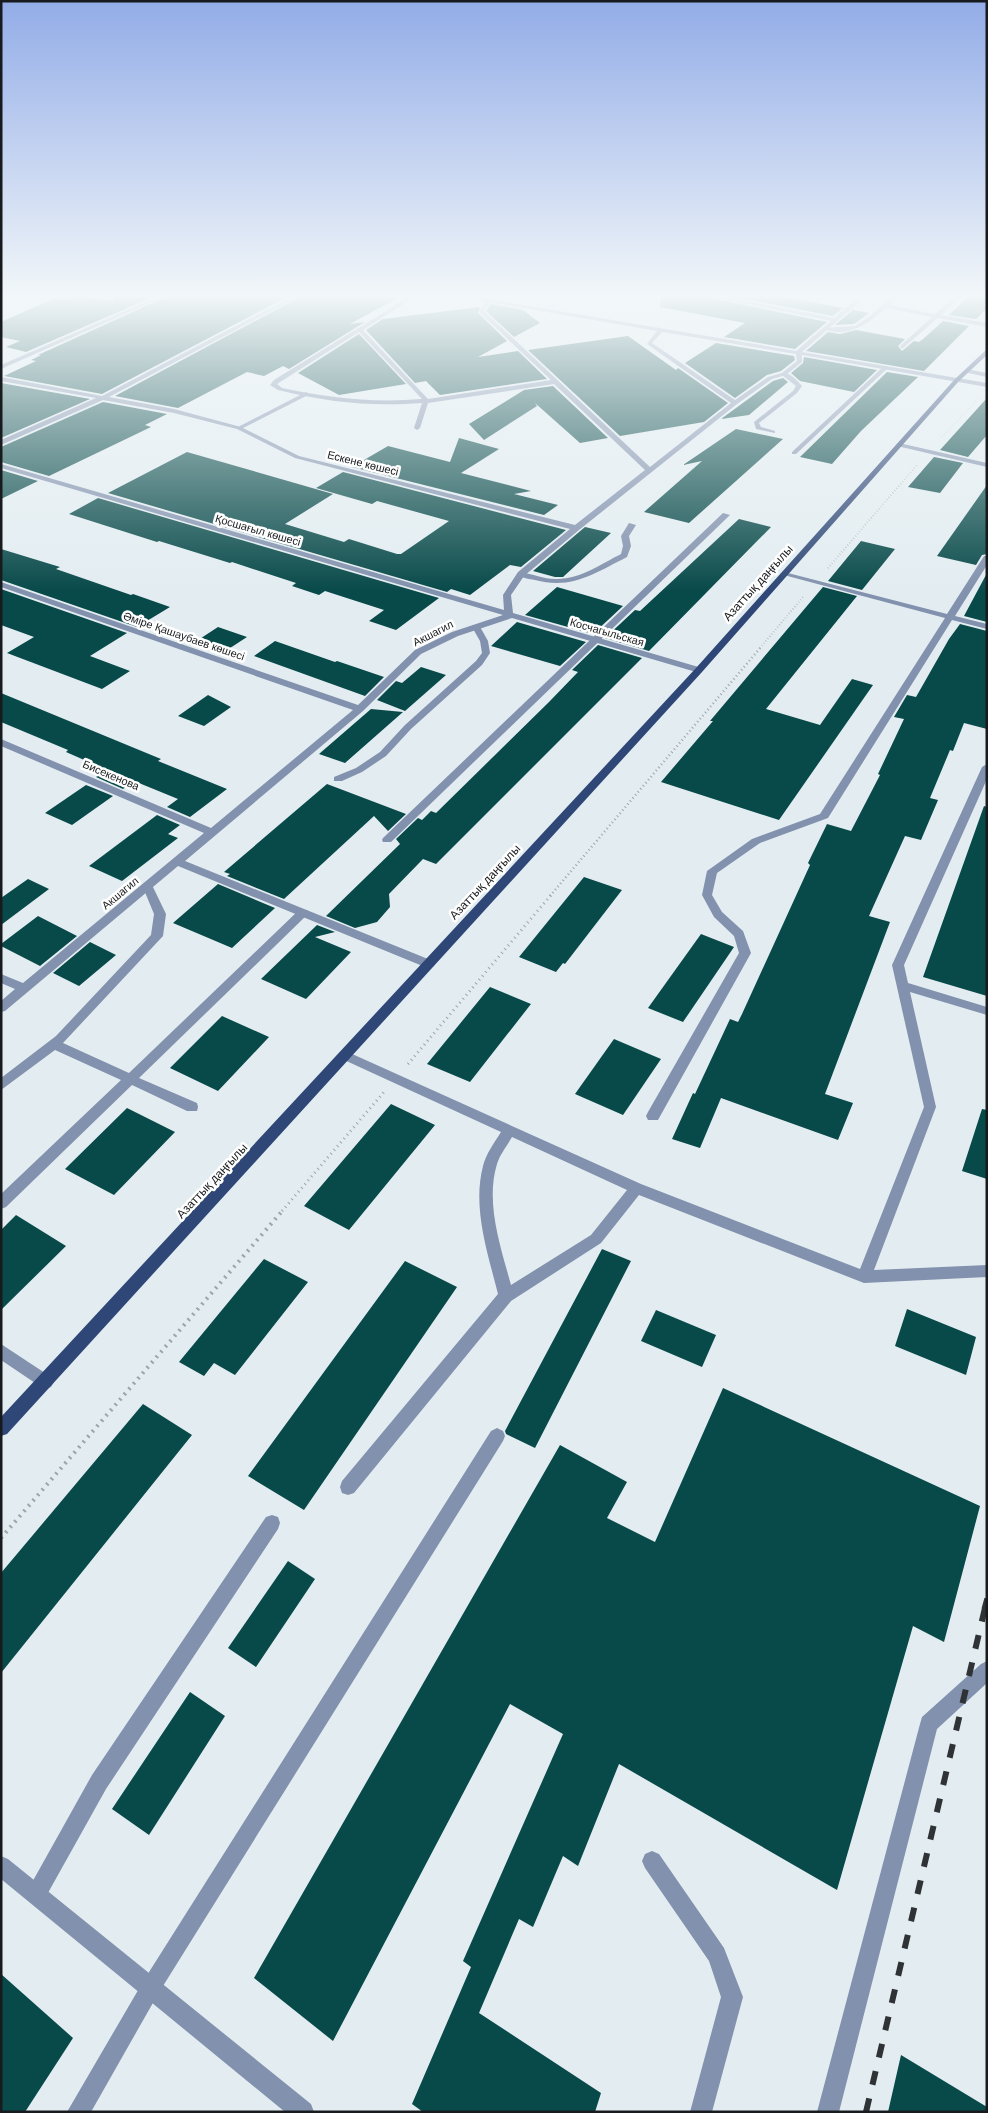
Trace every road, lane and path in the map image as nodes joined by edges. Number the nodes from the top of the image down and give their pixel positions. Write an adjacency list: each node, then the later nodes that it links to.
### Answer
1 (84, 395): 14 (street, Ескене көшесі)
2 (108, 395): 14 (street)
3 (305, 395): 17 (street)
4 (310, 395): 15 (street)
5 (421, 395): 15 (street)
6 (464, 395): 15 (street)
7 (567, 395): 26 (street)
8 (723, 395): 16 (street)
9 (747, 395): 16 (street)
10 (791, 395): 19 (street)
11 (856, 395): 23 (street)
12 (944, 395): 21 (main road, Азаттық даңғылы)
13 (980, 396): 22 (path)
14 (102, 398): 17 (street, Ескене көшесі); 20 (street)
15 (426, 400): 18 (street)
16 (735, 403): 26 (street)
17 (240, 428): 29 (street, Ескене көшесі)
18 (417, 428)
19 (773, 432)
20 (1, 443)
21 (899, 445): 22 (street); 32 (main road, Азаттық даңғылы)
22 (929, 452): 24 (street); 33 (path)
23 (794, 453)
24 (987, 465)
25 (1, 466): 35 (street, Қосшағыл көшесі)
26 (649, 470): 29 (street)
27 (726, 515): 39 (street)
28 (632, 525): 31 (street)
29 (576, 528): 31 (street)
30 (987, 558): 36 (street)
31 (521, 574): 35 (street)
32 (784, 574): 33 (street); 40 (main road, Азаттық даңғылы)
33 (815, 583): 36 (street); 58 (path)
34 (1, 584): 41 (street, Әміре Қашаубаев көшесі)
35 (509, 616): 37 (street, Акшагил); 39 (street, Косчагыльская)
36 (949, 618): 38 (street); 62 (street)
37 (476, 627): 41 (street, Акшагил); 44 (street)
38 (987, 627)
39 (596, 640): 40 (street, Косчагыльская); 46 (street)
40 (698, 670): 50 (main road, Азаттық даңғылы)
41 (360, 709): 45 (street, Акшагил)
42 (1, 742): 45 (street, Бисекенова)
43 (987, 767): 52 (street)
44 (338, 779)
45 (211, 832): 47 (street, Акшагил)
46 (387, 840)
47 (176, 862): 48 (street, Акшагил); 49 (street)
48 (147, 885): 53 (street, Акшагил); 56 (street)
49 (303, 913): 50 (street); 59 (street)
50 (429, 964): 57 (main road, Азаттық даңғылы)
51 (1, 978): 53 (street)
52 (903, 986): 55 (street); 67 (street)
53 (23, 988): 54 (street, Акшагил)
54 (1, 1008)
55 (987, 1011)
56 (53, 1044): 59 (street); 60 (street)
57 (346, 1056): 58 (street); 70 (main road, Азаттық даңғылы)
58 (396, 1078): 63 (street); 75 (path)
59 (130, 1079): 61 (street); 65 (street)
60 (1, 1085)
61 (192, 1107)
62 (652, 1116)
63 (509, 1131): 64 (street); 68 (street)
64 (636, 1188): 67 (street); 68 (street)
65 (1, 1203)
66 (987, 1271): 67 (street)
67 (864, 1278)
68 (506, 1296): 73 (street)
69 (1, 1351): 70 (street)
70 (46, 1382): 71 (main road, Азаттық даңғылы)
71 (1, 1429)
72 (497, 1436): 80 (street)
73 (348, 1487)
74 (272, 1523): 79 (street)
75 (1, 1538)
76 (987, 1670): 84 (street)
77 (652, 1861): 83 (street)
78 (1, 1866): 79 (street)
79 (37, 1893): 80 (street)
80 (151, 1987): 81 (street); 82 (street)
81 (78, 2112)
82 (303, 2112)
83 (701, 2112)
84 (828, 2112)

